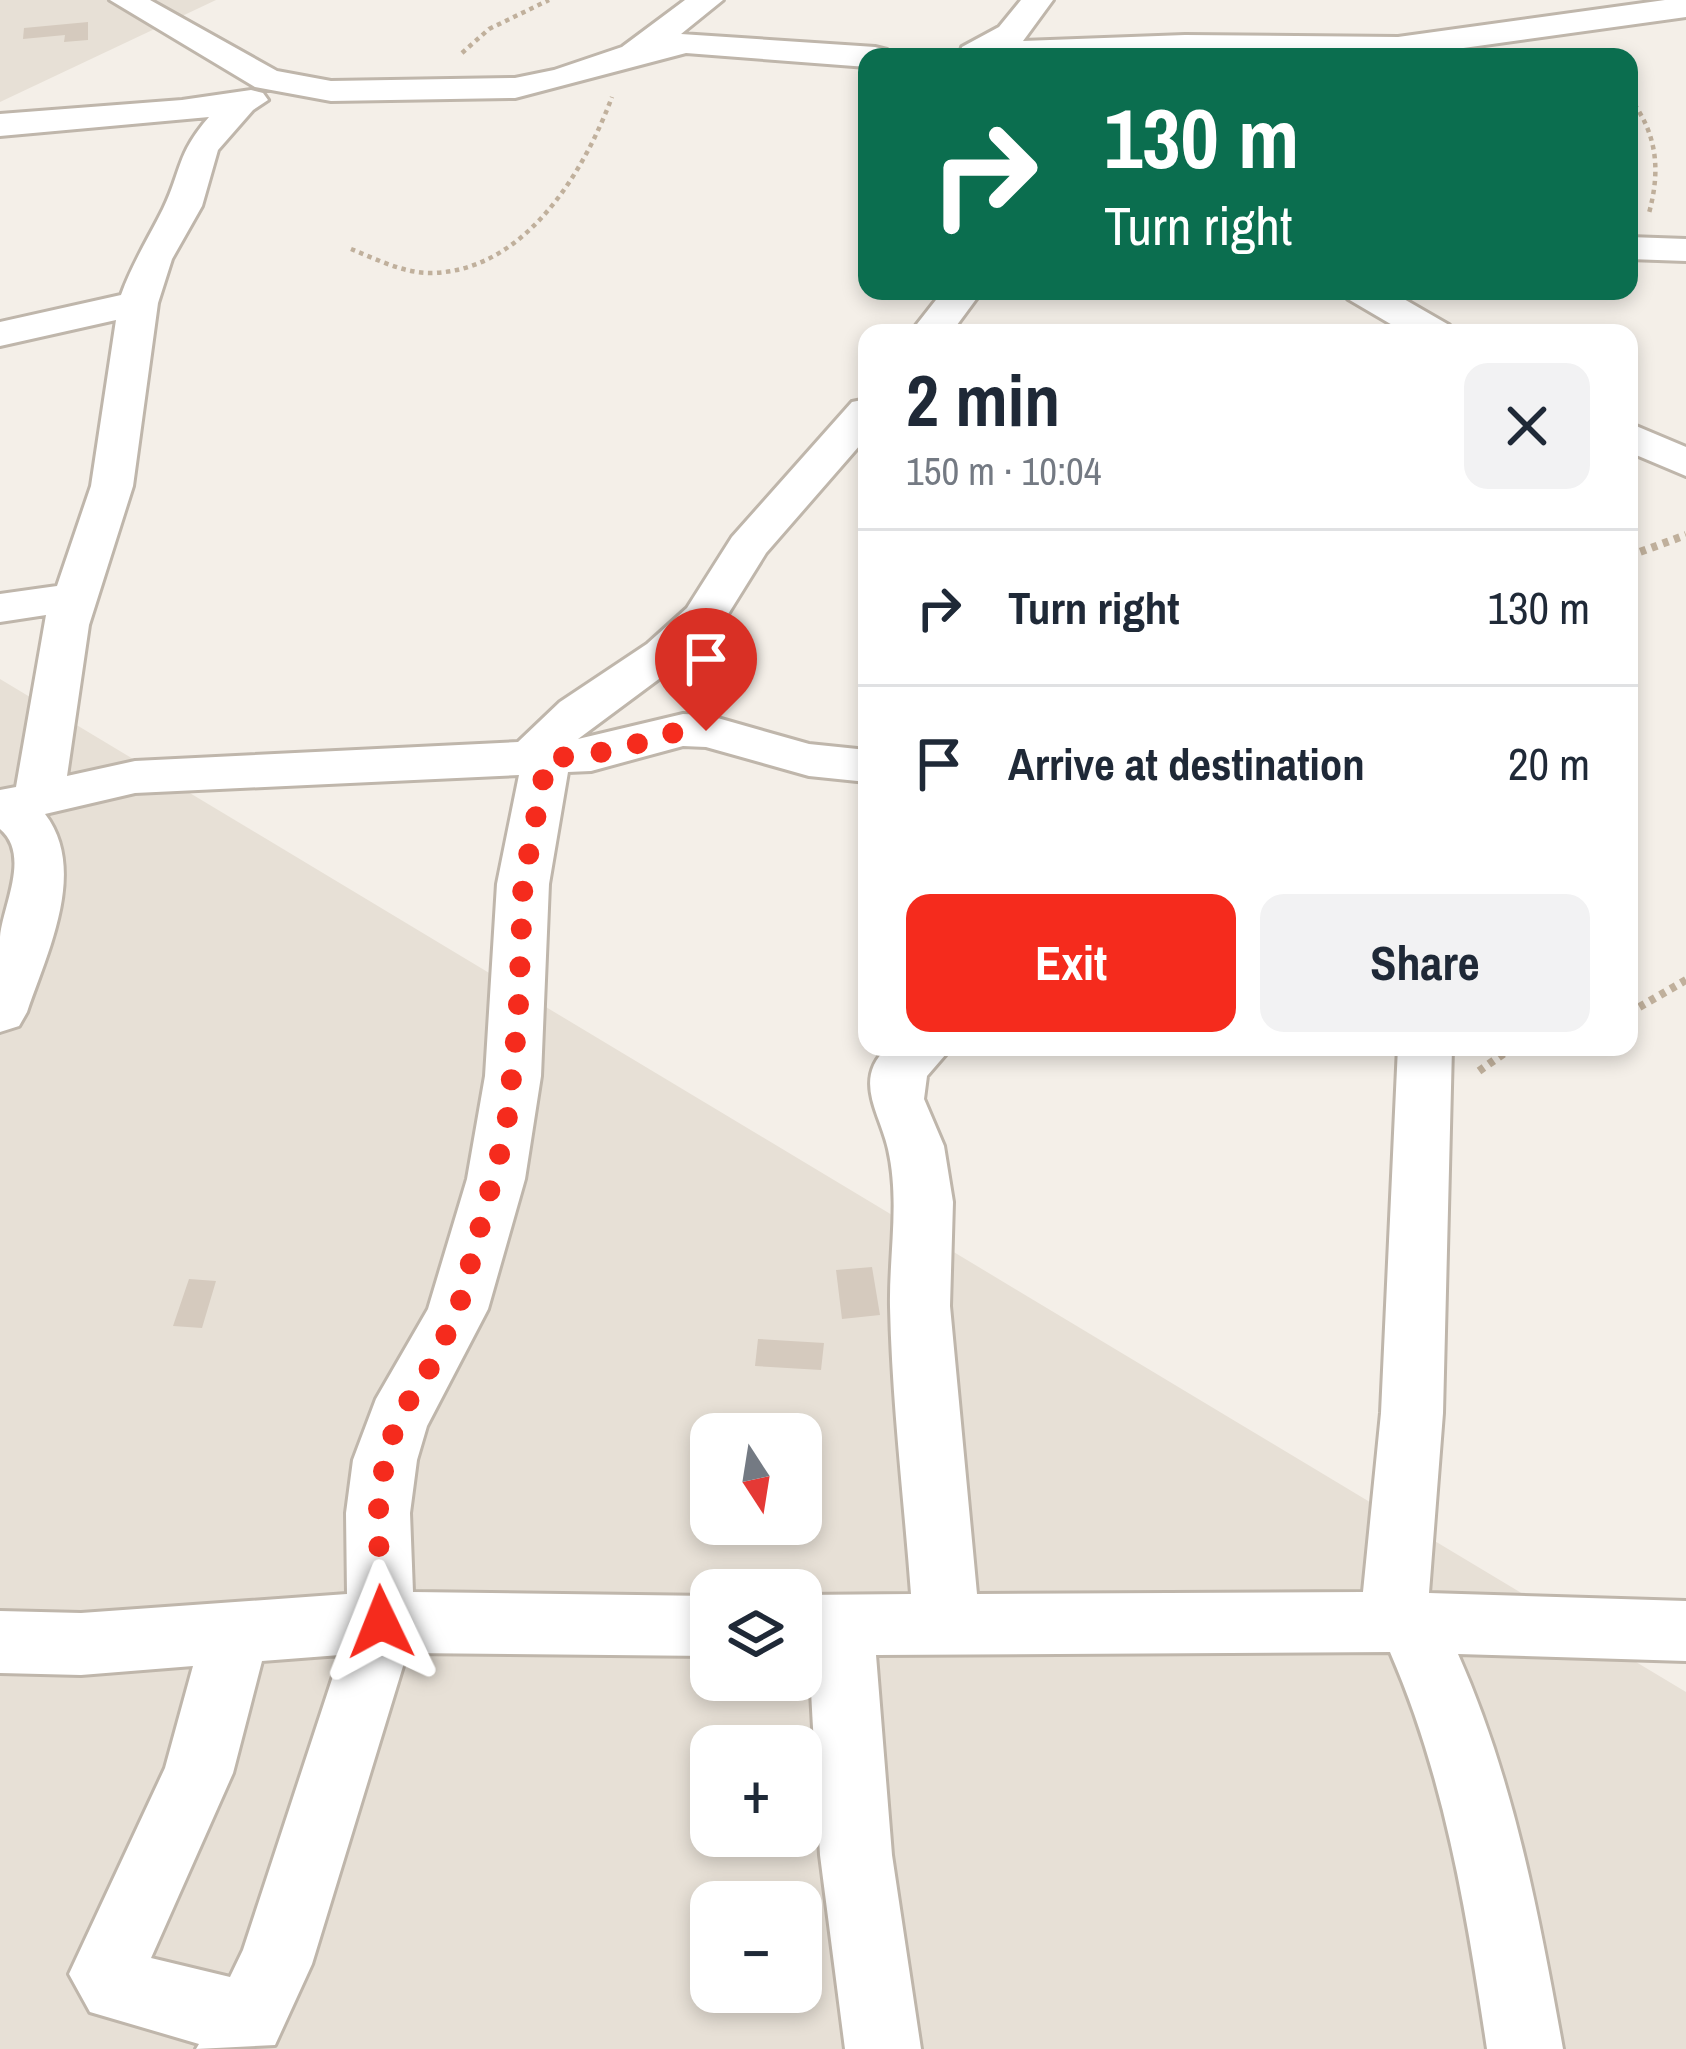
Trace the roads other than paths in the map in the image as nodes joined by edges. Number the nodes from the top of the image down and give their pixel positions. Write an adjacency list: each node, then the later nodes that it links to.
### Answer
1 (126, 0): 9 (street)
2 (707, 0): 7 (street)
3 (1037, 0): 5 (street)
4 (1686, 7): 6 (street)
5 (989, 48)
6 (1119, 48)
7 (626, 56): 8 (street); 9 (street)
8 (858, 56)
9 (332, 91): 10 (street)
10 (242, 101): 11 (street); 15 (street)
11 (0, 125)
12 (1638, 249): 13 (street)
13 (1686, 250)
14 (1376, 300): 16 (street)
15 (138, 303): 17 (street); 21 (street)
16 (1412, 324)
17 (0, 334)
18 (858, 421): 23 (street)
19 (1638, 440): 20 (street)
20 (1686, 463)
21 (74, 596): 22 (street); 25 (street)
22 (0, 608)
23 (538, 759): 24 (street); 25 (street); 29 (street)
24 (858, 765)
25 (14, 804): 26 (street)
26 (0, 1012)
27 (915, 1056): 30 (street)
28 (1425, 1056): 31 (street)
29 (381, 1622): 33 (street); 34 (street); 38 (street)
30 (946, 1622): 31 (street); 32 (street)
31 (1401, 1622): 35 (street); 40 (street)
32 (822, 1625)
33 (690, 1626)
34 (237, 1630): 37 (street); 38 (street)
35 (1686, 1630)
36 (822, 1638): 39 (street)
37 (0, 1642)
38 (242, 2034)
39 (883, 2049)
40 (1525, 2049)

